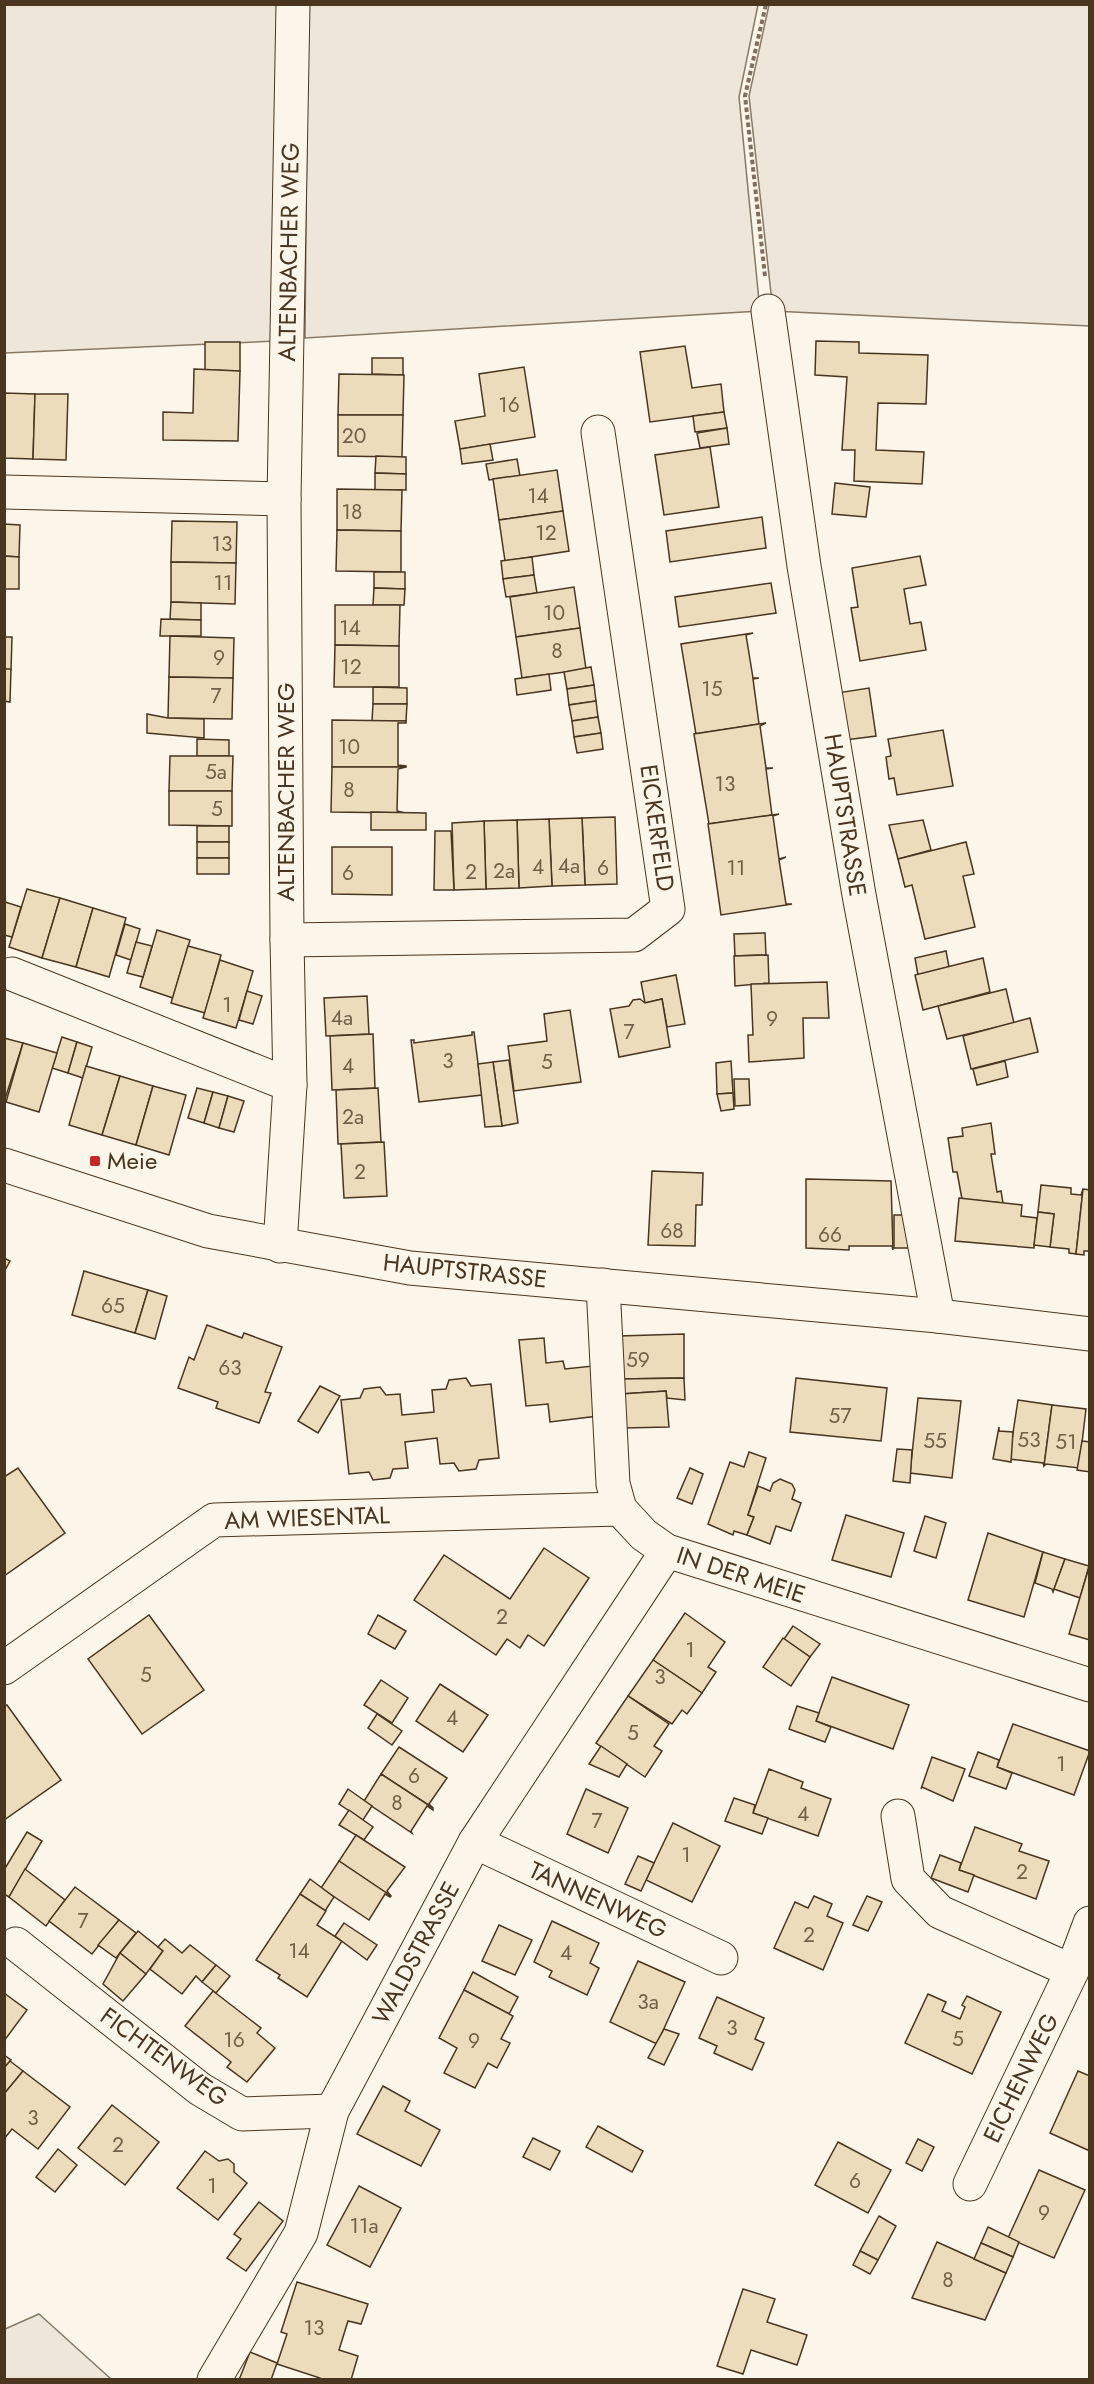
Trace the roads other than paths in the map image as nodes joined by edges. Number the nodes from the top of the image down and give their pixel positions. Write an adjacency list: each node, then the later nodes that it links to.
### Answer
1 (293, 4): 5 (street, ALTENBACHER WEG)
2 (768, 311): 12 (street, HAUPTSTRASSE)
3 (598, 432): 6 (street, EICKERFELD)
4 (4, 492): 5 (street)
5 (284, 499): 6 (street, ALTENBACHER WEG)
6 (286, 940): 8 (street, ALTENBACHER WEG)
7 (12, 974): 8 (street)
8 (290, 1085): 10 (street, ALTENBACHER WEG)
9 (4, 1165): 10 (street, HAUPTSTRASSE)
10 (280, 1246): 11 (street, HAUPTSTRASSE)
11 (603, 1285): 12 (street, HAUPTSTRASSE); 14 (street, IN DER MEIE)
12 (938, 1316): 13 (street, HAUPTSTRASSE)
13 (1089, 1334)
14 (620, 1509): 15 (street, IN DER MEIE); 16 (street, AM WIESENTAL)
15 (667, 1551): 17 (street, IN DER MEIE); 19 (street, WALDSTRASSE)
16 (4, 1668)
17 (1089, 1685)
18 (898, 1816): 23 (street)
19 (475, 1842): 22 (street, TANNENWEG); 24 (street, WALDSTRASSE)
20 (1089, 1923): 23 (street, EICHENWEG)
21 (16, 1944): 24 (street, FICHTENWEG)
22 (721, 1958)
23 (1072, 1971): 25 (street, EICHENWEG)
24 (333, 2111): 26 (street, WALDSTRASSE)
25 (970, 2184)
26 (214, 2379)

